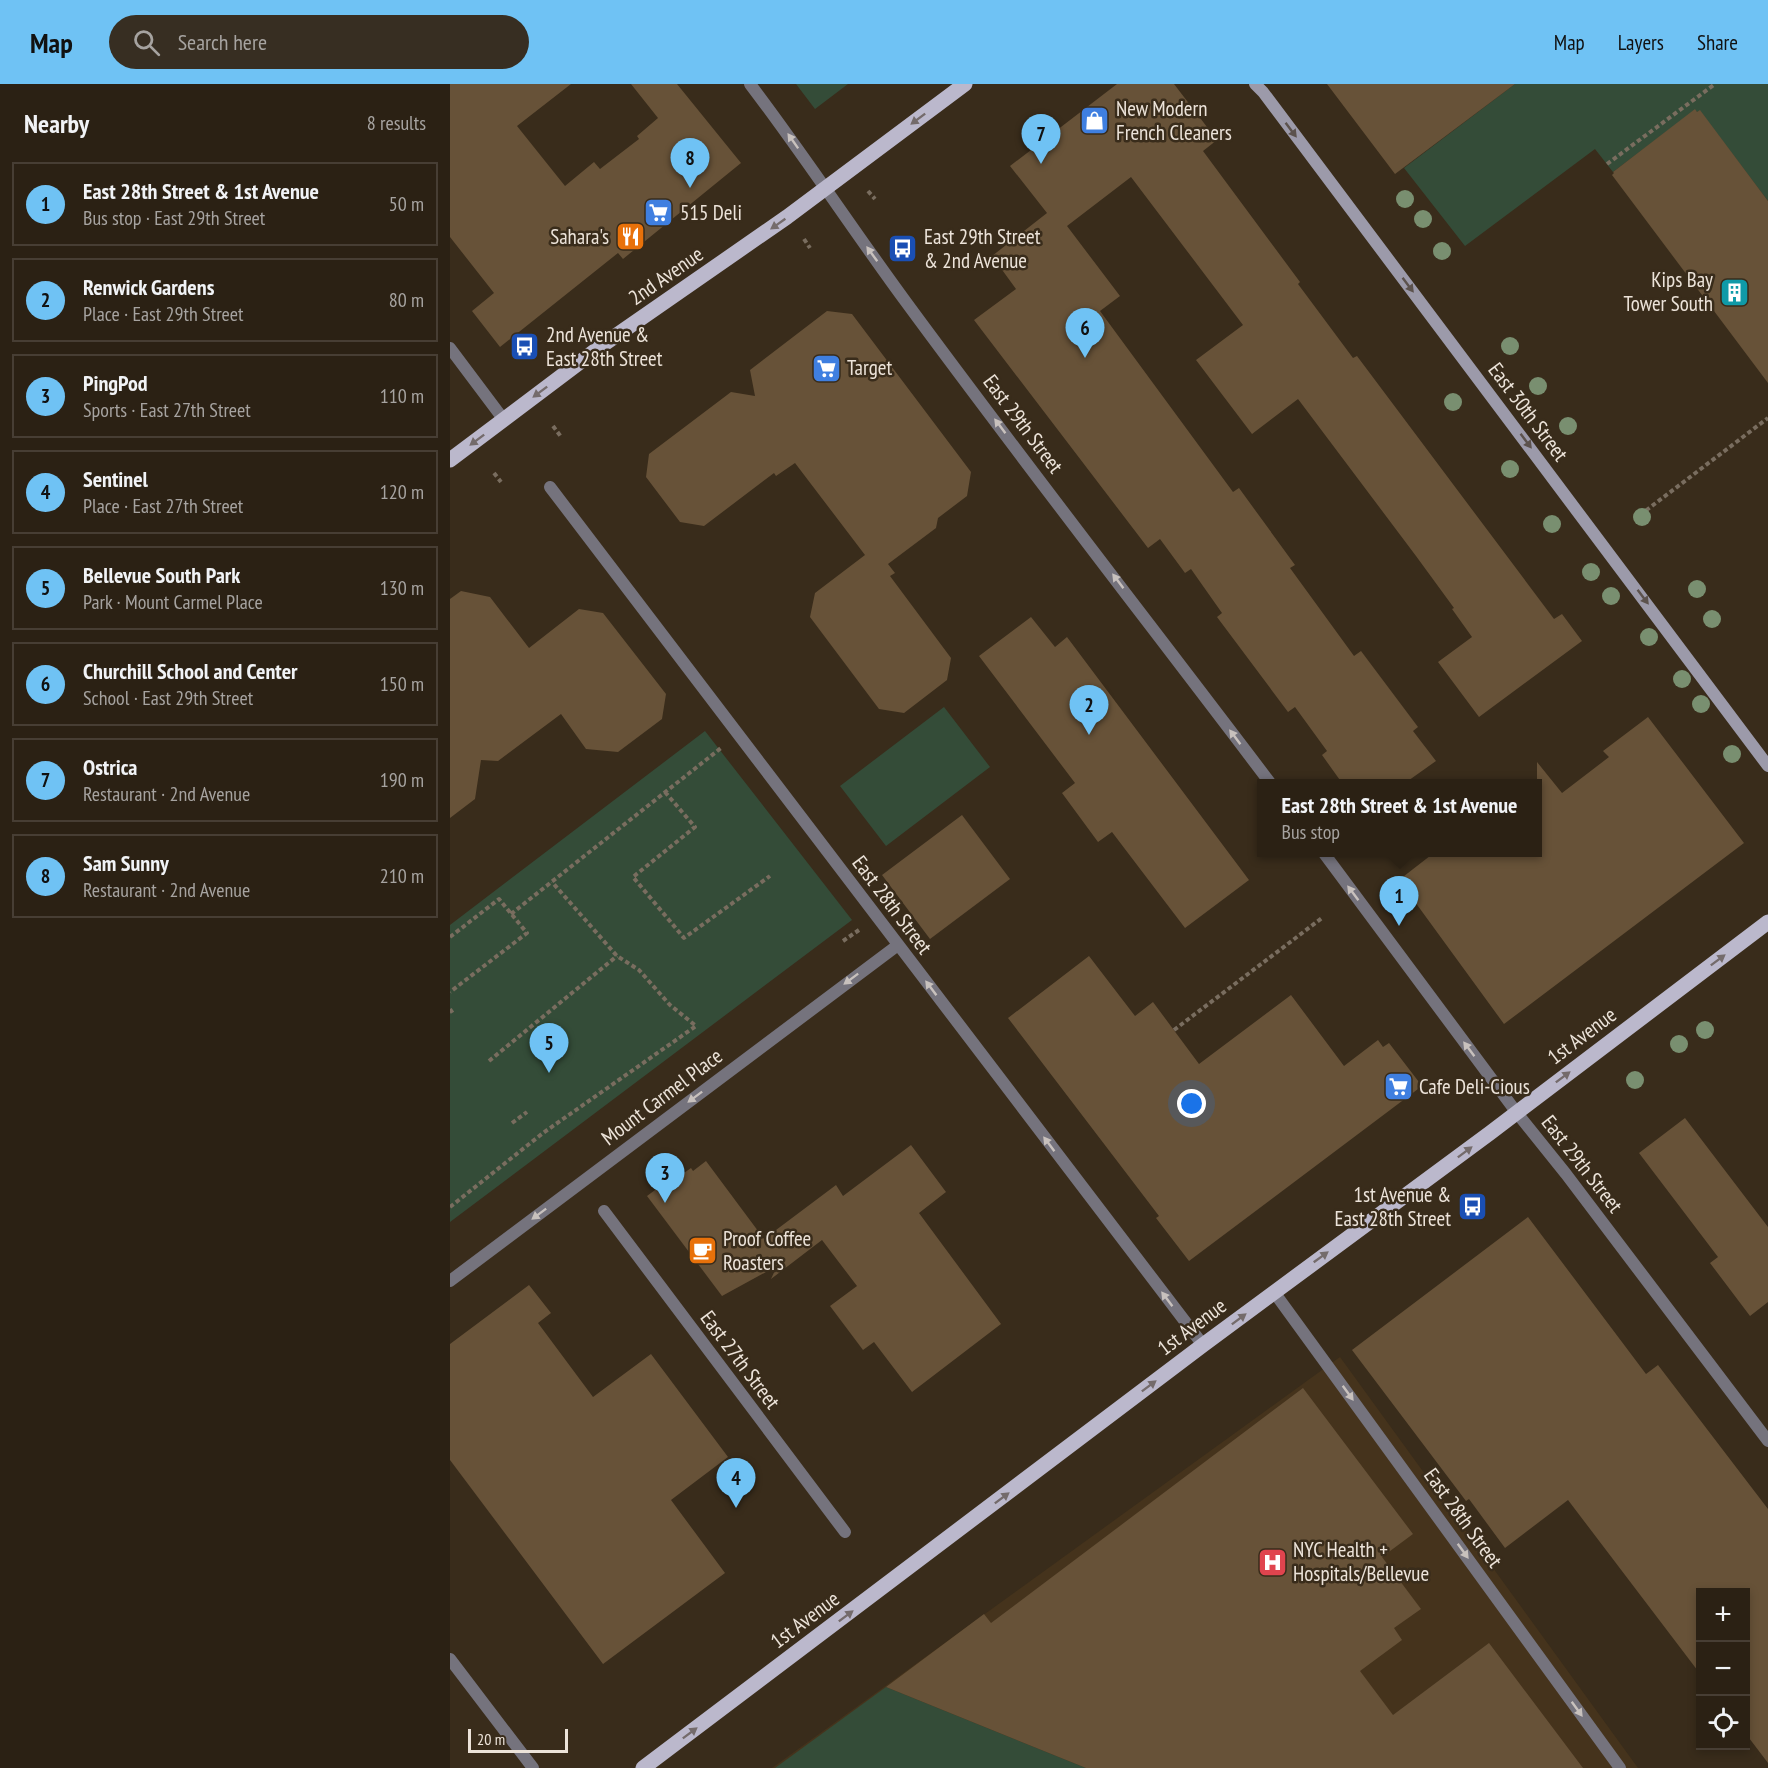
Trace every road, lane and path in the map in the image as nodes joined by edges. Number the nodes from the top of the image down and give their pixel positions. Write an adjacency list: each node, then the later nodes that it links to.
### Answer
1 (750, 84): 6 (street, East 29th Street, one-way to 1)
2 (965, 84): 6 (main road, 2nd Avenue, one-way to 6)
3 (1255, 84): 22 (main road, East 30th Street, one-way to 22)
4 (1715, 84): 5 (path)
5 (1607, 164)
6 (825, 189): 13 (main road, 2nd Avenue, one-way to 13); 23 (street, East 29th Street, one-way to 6)
7 (868, 191): 8 (path)
8 (875, 199)
9 (804, 239): 10 (path)
10 (810, 248)
11 (450, 348): 13 (street)
12 (1768, 418): 20 (path)
13 (504, 420): 16 (main road, 2nd Avenue, one-way to 16)
14 (553, 426): 15 (path)
15 (562, 438)
16 (450, 460)
17 (494, 473): 18 (path)
18 (501, 482)
19 (550, 487): 21 (street, East 28th Street)
20 (1640, 515)
21 (738, 735): 24 (path); 32 (street, East 28th Street)
22 (1768, 766)
23 (1267, 779)
24 (665, 792): 26 (path); 27 (path)
25 (1327, 857): 40 (street, East 29th Street, one-way to 25)
26 (770, 876)
27 (552, 882): 28 (path); 33 (path)
28 (511, 914): 31 (path); 34 (path)
29 (1322, 918): 37 (path)
30 (1768, 922): 40 (main road, 1st Avenue, one-way to 30)
31 (450, 937)
32 (898, 945): 44 (street, Mount Carmel Place, one-way to 44); 46 (street, East 28th Street, one-way to 32)
33 (617, 956): 38 (path); 42 (path)
34 (450, 992)
35 (450, 1009): 36 (path)
36 (454, 1015)
37 (1174, 1030)
38 (489, 1061)
39 (527, 1112): 41 (path)
40 (1516, 1113): 45 (main road, 1st Avenue, one-way to 40); 47 (street, East 29th Street)
41 (512, 1123)
42 (450, 1207)
43 (604, 1211): 48 (street, East 27th Street)
44 (450, 1281)
45 (1274, 1292): 46 (main road, 1st Avenue, one-way to 45); 52 (street, East 28th Street, one-way to 52)
46 (1203, 1345): 51 (main road, 1st Avenue, one-way to 46)
47 (1768, 1441)
48 (845, 1532)
49 (450, 1659): 50 (street)
50 (533, 1768)
51 (643, 1768)
52 (1620, 1768)

